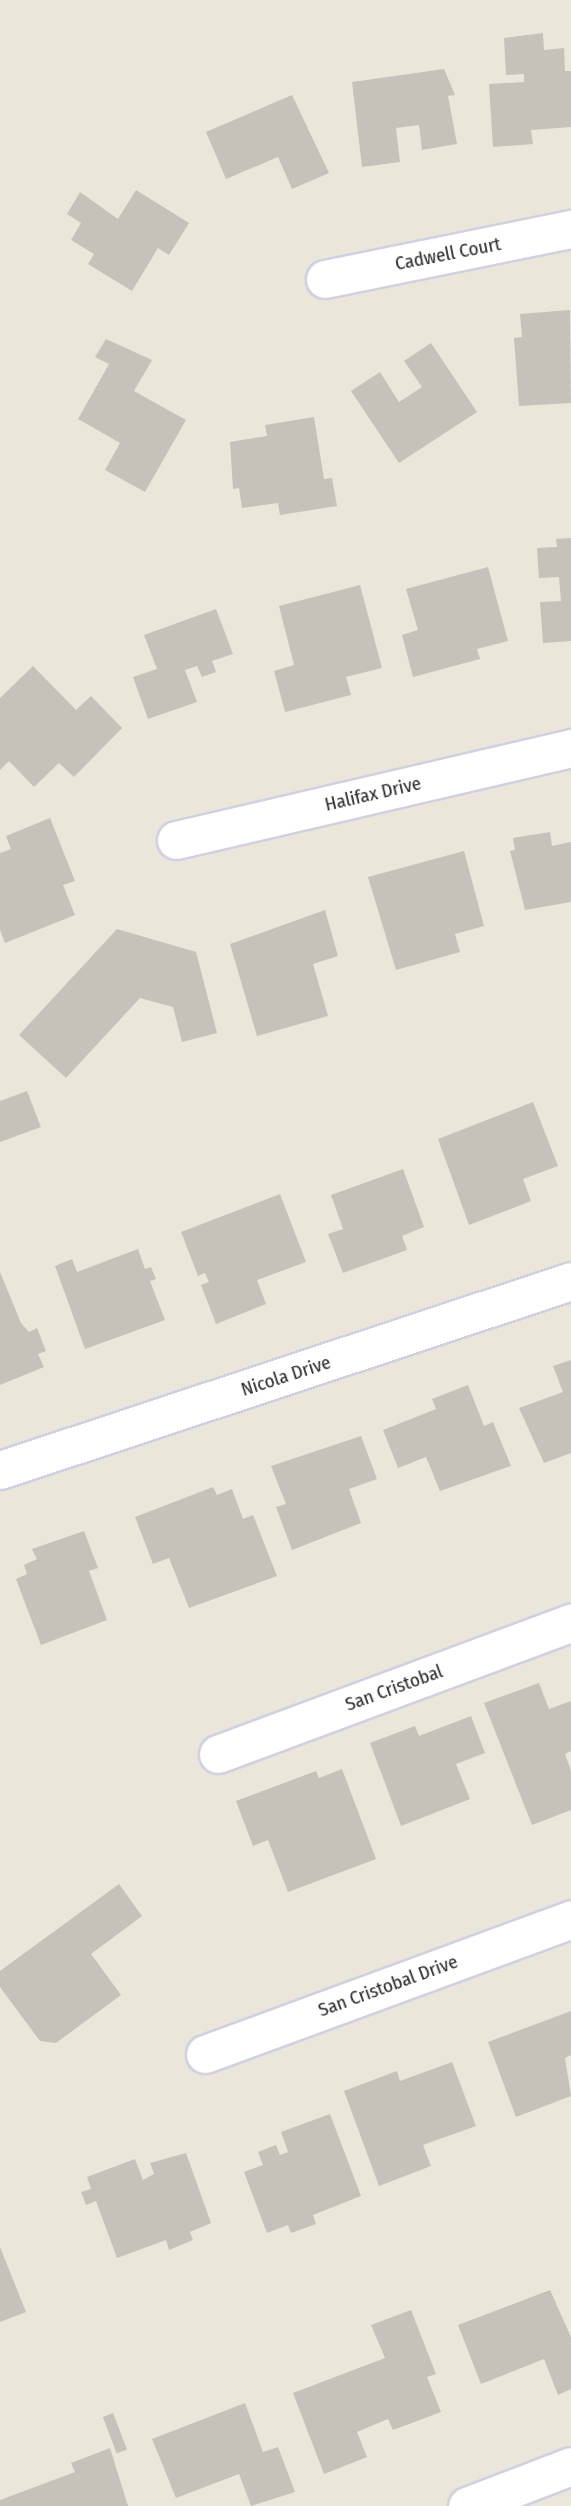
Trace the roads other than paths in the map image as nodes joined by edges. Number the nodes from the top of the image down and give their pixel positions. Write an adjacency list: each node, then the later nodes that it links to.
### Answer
1 (571, 229): 2 (street, Cadwell Court)
2 (325, 279)
3 (571, 748): 4 (street, Halifax Drive)
4 (176, 840)
5 (571, 1281): 6 (street, Nicola Drive)
6 (0, 1470)
7 (571, 1623): 8 (street, San Cristobal)
8 (218, 1754)
9 (571, 1919): 10 (street, San Cristobal Drive)
10 (205, 2054)
11 (571, 2466): 12 (street)
12 (467, 2506)

